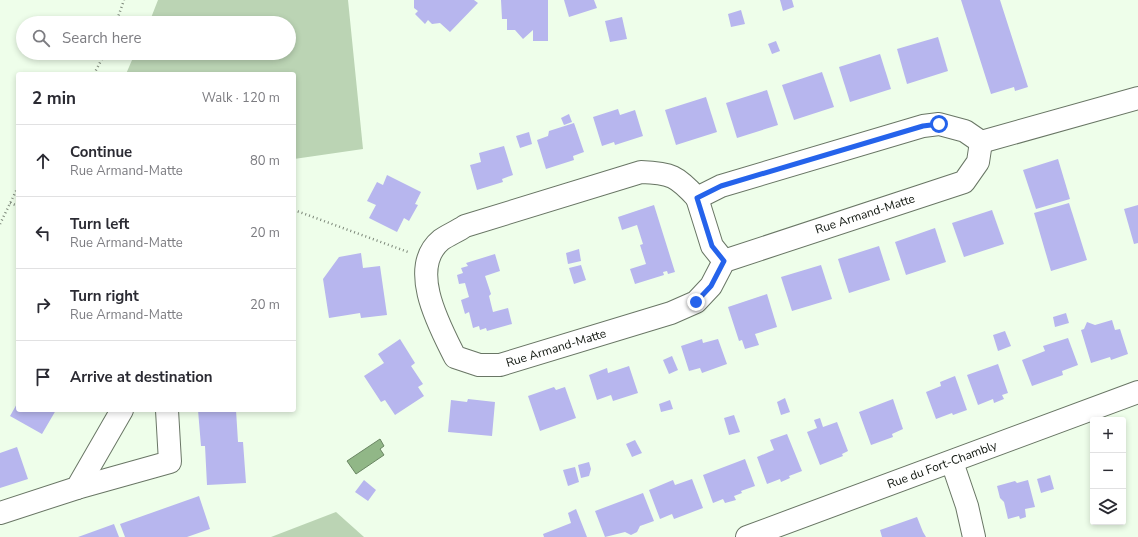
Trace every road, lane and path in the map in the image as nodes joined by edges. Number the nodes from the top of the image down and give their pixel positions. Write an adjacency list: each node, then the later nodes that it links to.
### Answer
1 (124, 0): 2 (path)
2 (118, 16)
3 (101, 60): 4 (path)
4 (95, 72)
5 (1138, 98): 6 (street)
6 (982, 142): 8 (street); 14 (street, Rue Armand-Matte)
7 (16, 191): 9 (path)
8 (697, 198): 13 (street, Rue Armand-Matte); 14 (street, Rue Armand-Matte)
9 (10, 203): 10 (path); 12 (path)
10 (16, 205)
11 (296, 211): 13 (path)
12 (0, 224)
13 (428, 259): 14 (street, Rue Armand-Matte)
14 (724, 261)
15 (1138, 392): 18 (street, Rue du Fort-Chambly)
16 (121, 412): 19 (street)
17 (167, 412): 19 (street)
18 (952, 462): 21 (street, Rue du Fort-Chambly); 22 (street)
19 (77, 488): 20 (street)
20 (0, 513)
21 (747, 537)
22 (974, 537)

